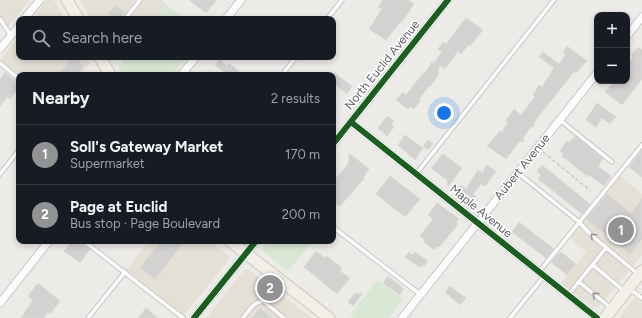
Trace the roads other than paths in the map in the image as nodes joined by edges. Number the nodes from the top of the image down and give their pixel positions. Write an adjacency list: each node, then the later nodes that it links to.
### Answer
1 (40, 0): 8 (street)
2 (67, 0): 9 (main road)
3 (140, 0): 10 (lane)
4 (241, 0): 11 (street)
5 (342, 0): 12 (lane)
6 (448, 0): 29 (street, North Euclid Avenue)
7 (554, 0): 36 (lane)
8 (27, 16)
9 (76, 16)
10 (127, 16)
11 (228, 16)
12 (329, 16)
13 (642, 17): 16 (street)
14 (0, 19): 17 (lane)
15 (16, 29): 17 (street)
16 (630, 32)
17 (10, 36): 18 (street)
18 (0, 49)
19 (102, 60): 23 (main road)
20 (194, 60): 24 (street)
21 (294, 60): 25 (lane)
22 (0, 63): 26 (lane)
23 (108, 72)
24 (184, 72)
25 (284, 72)
26 (16, 76)
27 (594, 77): 28 (street, Aubert Avenue)
28 (560, 120): 33 (lane); 34 (street, Aubert Avenue)
29 (351, 122): 30 (street, North Euclid Avenue); 36 (street, Maple Avenue)
30 (336, 140)
31 (642, 145): 38 (lane)
32 (16, 154): 35 (lane)
33 (612, 162)
34 (518, 173): 37 (street, Aubert Avenue); 38 (lane)
35 (0, 174)
36 (416, 174): 37 (street, Maple Avenue)
37 (478, 222): 49 (street, Maple Avenue); 52 (street, Aubert Avenue)
38 (580, 222): 44 (lane, one-way to 38); 49 (lane)
39 (336, 229): 52 (lane)
40 (47, 244): 55 (street)
41 (88, 244): 47 (lane)
42 (234, 244): 45 (main road)
43 (254, 244): 45 (street)
44 (606, 248): 46 (lane); 48 (lane)
45 (246, 253): 59 (street); 62 (main road)
46 (593, 265): 50 (lane); 51 (lane)
47 (125, 272): 57 (lane); 58 (lane)
48 (641, 273): 51 (main road)
49 (542, 274): 53 (street, Maple Avenue); 64 (lane)
50 (579, 282): 53 (lane); 56 (lane, one-way to 50)
51 (627, 290): 54 (lane); 56 (main road)
52 (421, 295): 63 (street, Aubert Avenue)
53 (568, 295): 65 (street, Maple Avenue)
54 (642, 298)
55 (0, 303)
56 (608, 314)
57 (88, 318)
58 (183, 318)
59 (194, 318)
60 (243, 318): 61 (lane)
61 (284, 318)
62 (328, 318)
63 (402, 318)
64 (510, 318)
65 (596, 318)

